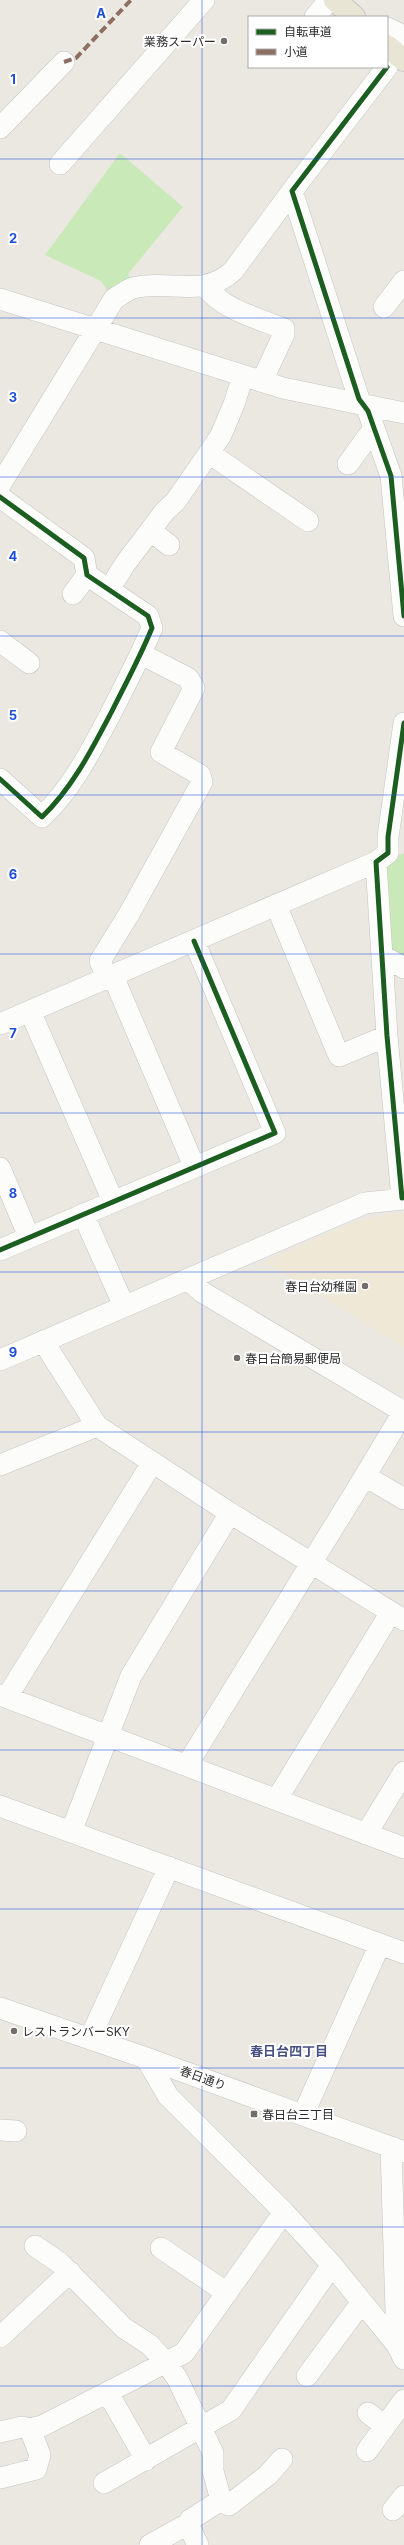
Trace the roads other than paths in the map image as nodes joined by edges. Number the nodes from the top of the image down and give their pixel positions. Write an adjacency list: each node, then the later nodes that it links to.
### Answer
1 (204, 0): 9 (street)
2 (345, 9): 3 (street)
3 (319, 16)
4 (388, 32): 5 (street)
5 (394, 55)
6 (64, 62): 8 (street)
7 (384, 68): 10 (street)
8 (2, 124)
9 (60, 164)
10 (292, 191): 12 (street); 17 (street)
11 (404, 281): 14 (street)
12 (206, 287): 15 (street); 16 (street)
13 (0, 299): 15 (street)
14 (384, 307)
15 (95, 328): 16 (street); 22 (street)
16 (252, 378): 17 (street); 20 (street)
17 (362, 405): 18 (street); 19 (street)
18 (404, 413)
19 (375, 432): 21 (street); 23 (street)
20 (209, 454): 25 (street); 26 (street)
21 (348, 464)
22 (0, 485)
23 (399, 493): 31 (street)
24 (0, 498): 28 (street)
25 (302, 512)
26 (152, 531): 27 (street); 29 (street)
27 (170, 546)
28 (87, 575): 29 (street); 30 (street)
29 (110, 588): 33 (street)
30 (73, 594)
31 (404, 616)
32 (1, 644): 34 (street)
33 (142, 654): 36 (street); 42 (street)
34 (29, 663)
35 (404, 723): 37 (street)
36 (0, 780)
37 (389, 854): 38 (street); 40 (street)
38 (276, 905): 39 (street); 45 (street)
39 (194, 941): 42 (street); 47 (street)
40 (383, 956): 41 (street); 45 (street)
41 (404, 968)
42 (110, 977): 43 (street); 47 (street)
43 (30, 1011): 44 (street); 50 (street)
44 (0, 1024)
45 (387, 1036): 46 (street)
46 (398, 1075): 49 (street)
47 (194, 1166): 50 (street)
48 (0, 1168): 52 (street)
49 (403, 1199): 54 (street)
50 (113, 1201): 51 (street)
51 (83, 1214): 52 (street); 55 (street)
52 (29, 1237): 53 (street)
53 (0, 1250)
54 (188, 1279): 55 (street); 58 (street)
55 (124, 1306): 56 (street)
56 (44, 1341): 57 (street); 59 (street)
57 (0, 1360)
58 (404, 1412): 62 (street)
59 (97, 1426): 60 (street); 61 (street)
60 (4, 1463): 63 (street)
61 (152, 1463): 65 (street); 68 (street)
62 (365, 1476): 64 (street); 66 (street)
63 (0, 1482)
64 (404, 1499)
65 (230, 1513): 66 (street); 69 (street)
66 (312, 1562): 67 (street); 70 (street)
67 (397, 1616): 72 (street)
68 (3, 1696): 69 (street)
69 (107, 1736): 70 (street); 74 (street)
70 (187, 1765): 72 (street)
71 (404, 1772): 75 (street)
72 (278, 1799): 75 (street)
73 (0, 1806): 74 (street)
74 (71, 1832): 77 (street)
75 (366, 1834): 76 (street)
76 (404, 1848)
77 (169, 1867): 78 (street); 81 (street)
78 (380, 1944): 79 (street); 83 (street)
79 (404, 1952)
80 (0, 2008): 81 (street, 春日通り)
81 (90, 2038): 82 (street, 春日通り)
82 (146, 2058): 83 (street, 春日通り); 85 (street)
83 (303, 2115): 84 (street, 春日通り)
84 (397, 2149): 93 (street)
85 (284, 2212): 88 (street); 90 (street)
86 (35, 2246): 89 (street)
87 (161, 2248): 90 (street)
88 (332, 2265): 91 (street); 99 (street)
89 (70, 2272): 92 (street); 94 (street)
90 (227, 2293): 94 (street)
91 (362, 2302): 93 (street); 95 (street)
92 (0, 2337)
93 (400, 2352)
94 (167, 2364): 96 (street); 99 (street)
95 (307, 2376)
96 (108, 2392): 101 (street); 105 (street)
97 (404, 2400): 100 (street)
98 (368, 2413): 100 (street)
99 (201, 2425): 105 (street); 108 (street)
100 (385, 2426): 103 (street)
101 (30, 2429): 102 (street); 106 (street)
102 (0, 2432)
103 (367, 2451)
104 (282, 2459): 108 (street)
105 (146, 2460): 107 (street)
106 (0, 2478)
107 (104, 2483)
108 (221, 2500): 109 (street)
109 (188, 2524): 110 (street); 111 (street)
110 (150, 2545)
111 (198, 2545)

